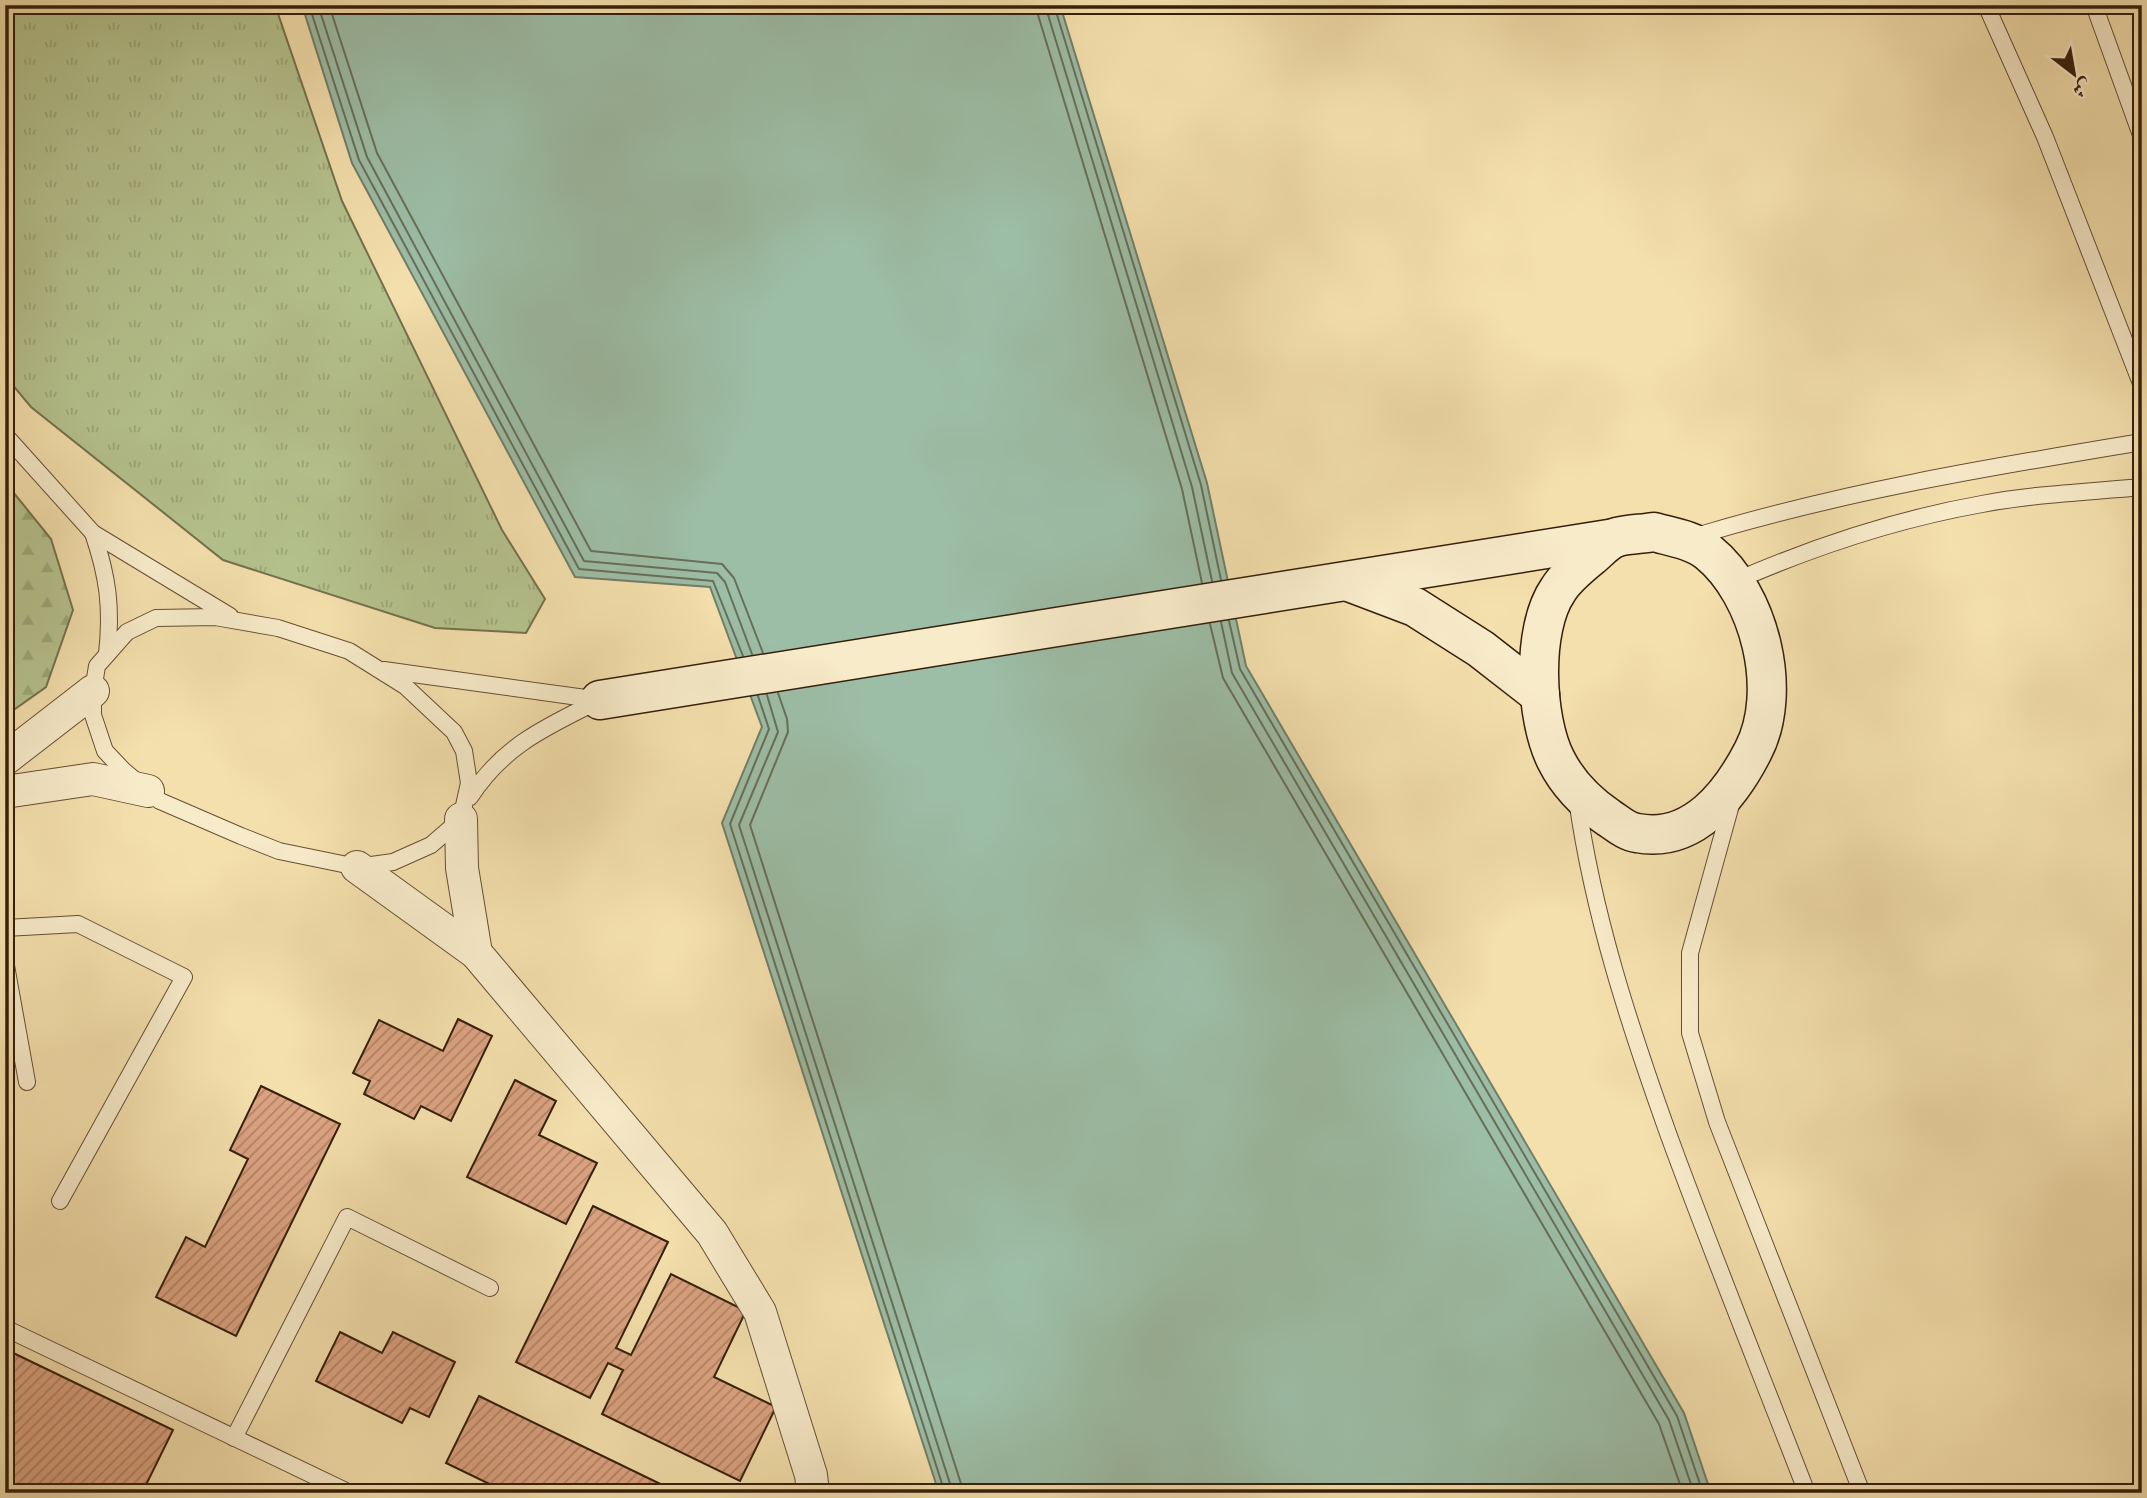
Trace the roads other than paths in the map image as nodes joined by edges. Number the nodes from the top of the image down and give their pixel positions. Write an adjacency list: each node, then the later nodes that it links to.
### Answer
1 (1986, 5): 4 (lane)
2 (2094, 5): 3 (lane)
3 (2142, 138)
4 (2142, 386)
5 (5, 435): 8 (lane)
6 (2142, 442): 10 (lane)
7 (2142, 487): 12 (lane)
8 (93, 533): 13 (lane); 14 (lane)
9 (1615, 538): 10 (street); 11 (street); 17 (street)
10 (1685, 540): 12 (street)
11 (1347, 581): 17 (street); 18 (street)
12 (1733, 582): 20 (street)
13 (239, 621): 14 (lane); 15 (lane)
14 (107, 655): 16 (lane)
15 (379, 670): 18 (lane); 24 (lane)
16 (93, 691): 19 (street); 22 (lane)
17 (1540, 695): 21 (street)
18 (600, 700): 24 (lane)
19 (5, 759)
20 (1739, 779): 21 (street); 37 (lane)
21 (1576, 790): 36 (lane)
22 (148, 791): 23 (street); 25 (lane)
23 (5, 792)
24 (463, 812): 25 (lane); 27 (street)
25 (357, 867): 27 (street)
26 (5, 928): 30 (lane)
27 (476, 953): 35 (street)
28 (5, 960): 29 (lane)
29 (27, 1082)
30 (60, 1201)
31 (490, 1288): 33 (lane)
32 (5, 1328): 33 (lane)
33 (234, 1437): 34 (lane)
34 (350, 1493)
35 (813, 1493)
36 (1807, 1493)
37 (1862, 1493)

